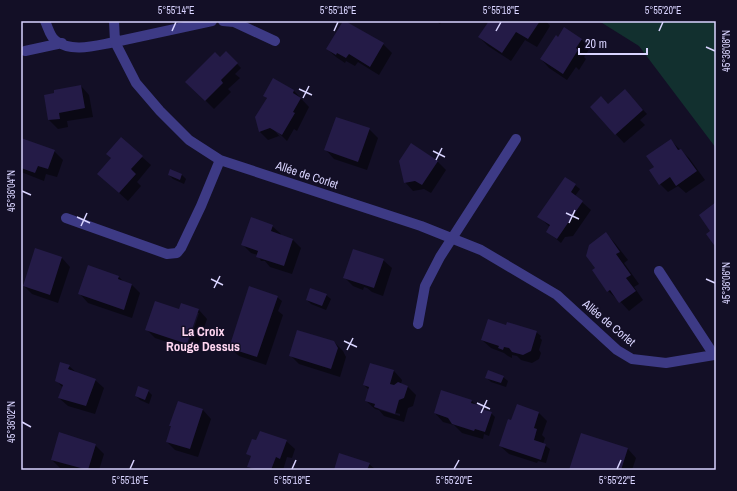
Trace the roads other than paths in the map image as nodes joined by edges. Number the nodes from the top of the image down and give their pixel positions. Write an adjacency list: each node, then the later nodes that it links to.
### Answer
1 (45, 21): 7 (street)
2 (114, 21): 6 (street, Allée de Corlet)
3 (212, 21): 6 (street)
4 (223, 21): 5 (street)
5 (275, 41)
6 (115, 42): 7 (street); 10 (street, Allée de Corlet)
7 (62, 44): 8 (street)
8 (25, 51)
9 (516, 139): 12 (street)
10 (220, 160): 11 (street); 12 (street, Allée de Corlet)
11 (66, 218)
12 (453, 238): 13 (street, Allée de Corlet); 14 (street)
13 (658, 271)
14 (418, 324)

